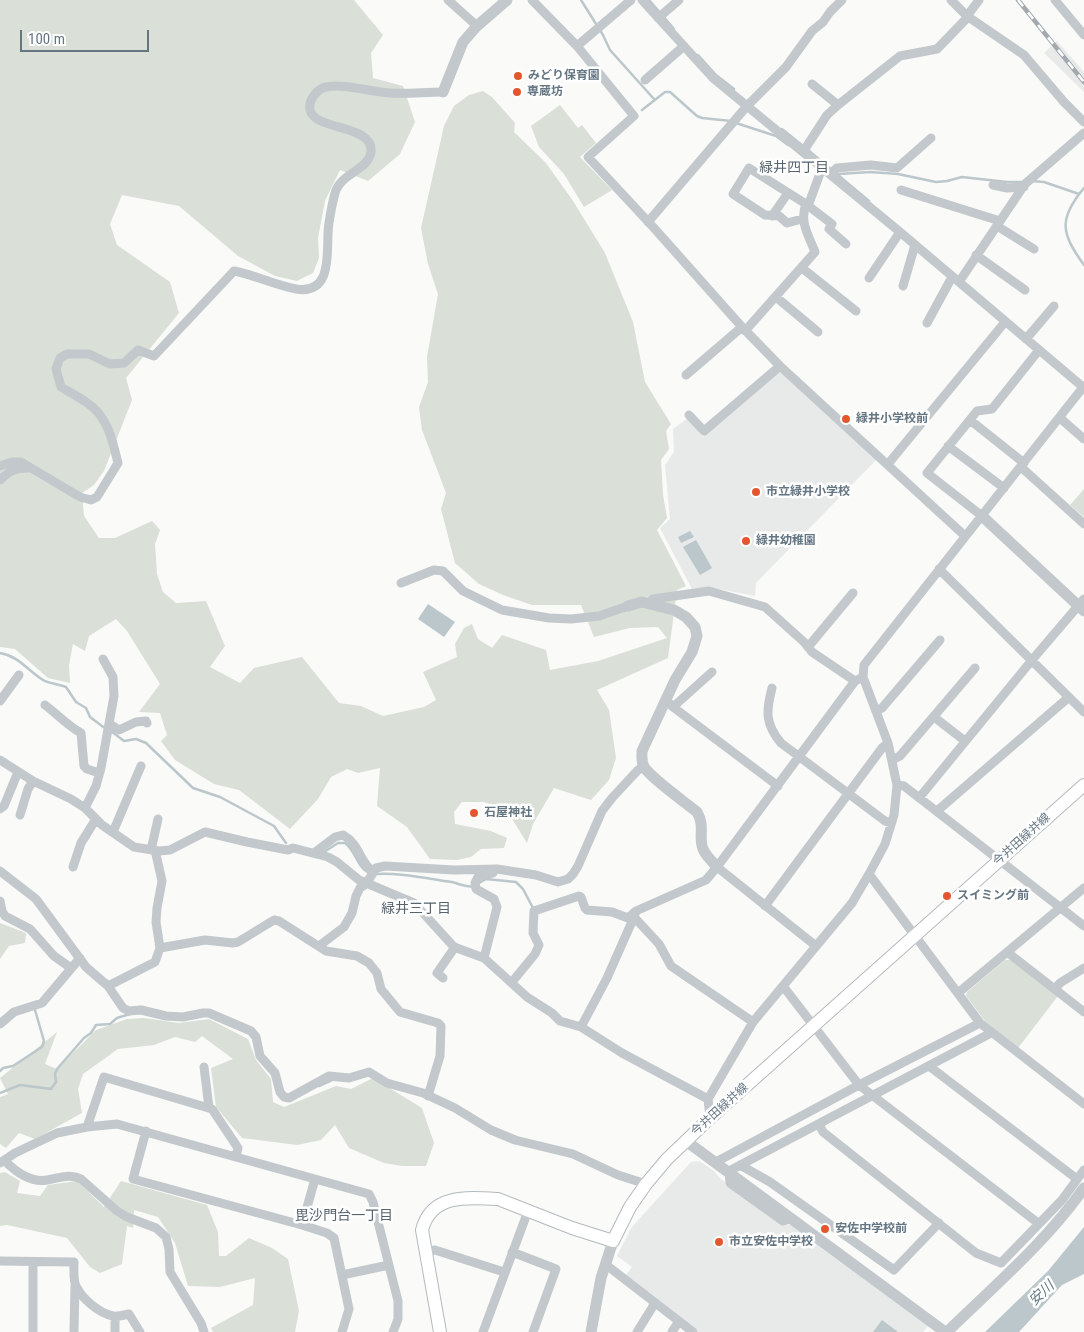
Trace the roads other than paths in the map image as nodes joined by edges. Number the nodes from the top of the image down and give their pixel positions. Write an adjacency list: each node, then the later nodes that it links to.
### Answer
1 (448, 0): 13 (street)
2 (507, 0): 13 (street)
3 (532, 0): 15 (street)
4 (631, 0): 15 (street)
5 (642, 0): 12 (street)
6 (679, 0): 12 (street)
7 (842, 0): 20 (street)
8 (951, 0): 11 (street)
9 (979, 0): 11 (street)
10 (1055, 0): 14 (street)
11 (968, 16): 21 (street); 22 (street)
12 (658, 18): 16 (street)
13 (477, 26): 19 (street)
14 (1084, 35)
15 (577, 46): 35 (street)
16 (684, 46): 17 (street); 20 (street)
17 (645, 80)
18 (812, 84): 21 (street)
19 (443, 92): 67 (street)
20 (748, 106): 25 (street); 35 (street)
21 (838, 106): 25 (street)
22 (1084, 122)
23 (1084, 133): 29 (street)
24 (931, 138): 27 (street)
25 (803, 152): 26 (street)
26 (822, 168): 27 (street); 32 (street)
27 (830, 174): 37 (street)
28 (993, 185): 29 (street)
29 (1024, 187): 36 (street)
30 (901, 190): 36 (street)
31 (788, 192): 32 (street); 33 (street); 33 (street)
32 (807, 205): 34 (street); 38 (street)
33 (772, 216): 34 (street)
34 (802, 219): 42 (street)
35 (648, 222): 52 (street)
36 (998, 223): 40 (street); 41 (street)
37 (900, 232): 39 (street); 43 (street)
38 (846, 244)
39 (916, 245): 44 (street); 45 (street)
40 (1034, 249)
41 (976, 255): 44 (street); 46 (street)
42 (802, 268): 47 (street); 49 (street)
43 (869, 278)
44 (955, 279): 50 (street); 51 (street)
45 (903, 286)
46 (1025, 290)
47 (776, 297): 52 (street); 53 (street)
48 (1054, 306): 54 (street)
49 (856, 311)
50 (1005, 322): 54 (street); 64 (street)
51 (927, 323)
52 (743, 329): 56 (street); 57 (street)
53 (818, 332)
54 (1026, 339): 55 (street)
55 (1039, 350): 58 (street); 61 (street)
56 (780, 366): 59 (street); 64 (street)
57 (686, 375)
58 (1083, 387): 60 (street)
59 (689, 415)
60 (1060, 418): 62 (street); 65 (street)
61 (970, 420): 63 (street); 65 (street)
62 (1084, 439)
63 (948, 446): 69 (street); 70 (street)
64 (888, 464): 72 (street)
65 (1022, 465): 69 (street); 71 (street)
66 (0, 466): 67 (street)
67 (31, 468): 68 (street)
68 (0, 480)
69 (1004, 488): 70 (street)
70 (982, 516): 72 (street); 77 (street)
71 (1084, 524)
72 (965, 536): 73 (street)
73 (939, 570): 82 (street); 86 (street)
74 (401, 582): 78 (street)
75 (853, 593): 80 (street)
76 (649, 604): 78 (street); 80 (street); 90 (street)
77 (1082, 605): 82 (street)
78 (628, 606)
79 (940, 640): 92 (street)
80 (808, 647): 86 (street)
81 (103, 659): 96 (street)
82 (1032, 660): 88 (street); 97 (street)
83 (975, 668): 94 (street)
84 (712, 672): 90 (street)
85 (19, 675): 89 (street)
86 (859, 679): 92 (street); 99 (street)
87 (772, 688): 99 (street)
88 (1069, 697): 93 (street); 114 (street)
89 (0, 701)
90 (669, 704): 103 (street); 109 (street)
91 (45, 705): 105 (street)
92 (876, 711): 98 (street)
93 (1084, 712)
94 (934, 717): 97 (street); 101 (street)
95 (147, 723): 96 (street)
96 (110, 724): 105 (street)
97 (965, 741): 111 (street)
98 (888, 743): 101 (street); 110 (street)
99 (800, 756): 109 (street); 110 (street)
100 (0, 760): 104 (street)
101 (892, 760): 107 (street)
102 (141, 766): 119 (street)
103 (644, 767): 124 (street); 127 (street)
104 (18, 772): 106 (street); 113 (street)
105 (99, 772): 112 (street)
106 (33, 781): 112 (street); 115 (street)
107 (897, 785): 111 (street); 118 (street)
108 (1084, 785): 122 (main road, 今井田緑井線)
109 (778, 786): 124 (street)
110 (848, 793): 118 (street); 132 (street)
111 (919, 798): 114 (street)
112 (85, 808): 116 (street)
113 (0, 809)
114 (937, 811): 122 (street)
115 (20, 815)
116 (96, 819): 119 (street); 123 (street)
117 (158, 819): 120 (street)
118 (891, 823): 128 (street)
119 (113, 832): 120 (street)
120 (153, 850): 121 (street); 140 (street)
121 (314, 853): 126 (street); 129 (street)
122 (1000, 860): 133 (street); 136 (main road, 今井田緑井線)
123 (73, 867)
124 (717, 867): 132 (street); 134 (street)
125 (0, 871): 142 (street)
126 (374, 872): 127 (street); 129 (street)
127 (516, 872): 143 (street)
128 (870, 874): 136 (street); 138 (street)
129 (366, 884): 137 (street); 139 (street)
130 (1084, 888): 133 (street)
131 (0, 901): 144 (street)
132 (765, 906): 138 (street)
133 (1060, 907): 135 (street); 141 (street)
134 (635, 914): 147 (street); 153 (street); 157 (street)
135 (1084, 926)
136 (915, 936): 151 (street); 156 (main road, 今井田緑井線)
137 (319, 946): 140 (street); 162 (street)
138 (816, 946): 149 (street)
139 (455, 947): 143 (street); 146 (street)
140 (160, 948): 148 (street)
141 (1007, 952): 150 (street); 151 (street)
142 (80, 958): 144 (street); 148 (street)
143 (484, 958): 147 (street)
144 (71, 968): 155 (street)
145 (1084, 968): 150 (street)
146 (442, 978)
147 (512, 982): 157 (street)
148 (108, 986): 162 (street)
149 (783, 986): 153 (street); 156 (street)
150 (1054, 989): 152 (street)
151 (958, 993): 154 (street)
152 (1084, 1012)
153 (753, 1022): 164 (street)
154 (980, 1023): 158 (street); 161 (street)
155 (0, 1024)
156 (814, 1026): 161 (street); 167 (main road, 今井田緑井線)
157 (581, 1027): 164 (street)
158 (991, 1033): 160 (street); 165 (street)
159 (204, 1066): 166 (street)
160 (929, 1066): 163 (street); 180 (street)
161 (859, 1084): 163 (street); 174 (street)
162 (428, 1096): 179 (street)
163 (874, 1096): 168 (street); 183 (street)
164 (708, 1099): 167 (street)
165 (1084, 1104)
166 (210, 1108): 169 (street); 172 (street)
167 (710, 1118): 171 (main road, 今井田緑井線)
168 (819, 1124): 175 (street); 182 (street)
169 (86, 1127): 170 (street); 173 (street)
170 (146, 1131): 172 (street); 184 (street)
171 (686, 1141): 174 (street); 179 (main road, 今井田緑井線)
172 (236, 1156): 178 (street)
173 (2, 1162): 202 (street)
174 (716, 1162): 177 (street)
175 (740, 1166): 177 (street); 182 (street)
176 (1084, 1170): 180 (street)
177 (729, 1171): 212 (street)
178 (315, 1179): 184 (street); 191 (street)
179 (646, 1184): 185 (main road, 今井田緑井線)
180 (1080, 1184): 183 (street); 212 (street)
181 (528, 1211): 185 (main road); 186 (main road); 187 (street)
182 (939, 1223): 183 (street)
183 (1038, 1223)
184 (302, 1225): 193 (street)
185 (613, 1241): 190 (street)
186 (425, 1252): 192 (street); 205 (main road)
187 (512, 1252): 192 (street); 207 (street)
188 (0, 1262): 189 (street)
189 (33, 1262): 194 (street); 198 (street)
190 (605, 1264): 195 (street); 208 (street)
191 (389, 1265): 193 (street); 204 (street)
192 (504, 1272): 206 (street)
193 (342, 1275): 203 (street)
194 (75, 1285): 196 (street); 199 (street)
195 (655, 1303): 197 (street); 209 (street)
196 (115, 1316): 200 (street); 201 (street)
197 (679, 1321): 210 (street); 211 (street)
198 (32, 1332)
199 (74, 1332)
200 (115, 1332)
201 (140, 1332)
202 (204, 1332)
203 (342, 1332)
204 (393, 1332)
205 (440, 1332)
206 (483, 1332)
207 (533, 1332)
208 (591, 1332)
209 (637, 1332)
210 (672, 1332)
211 (693, 1332)
212 (946, 1332)

